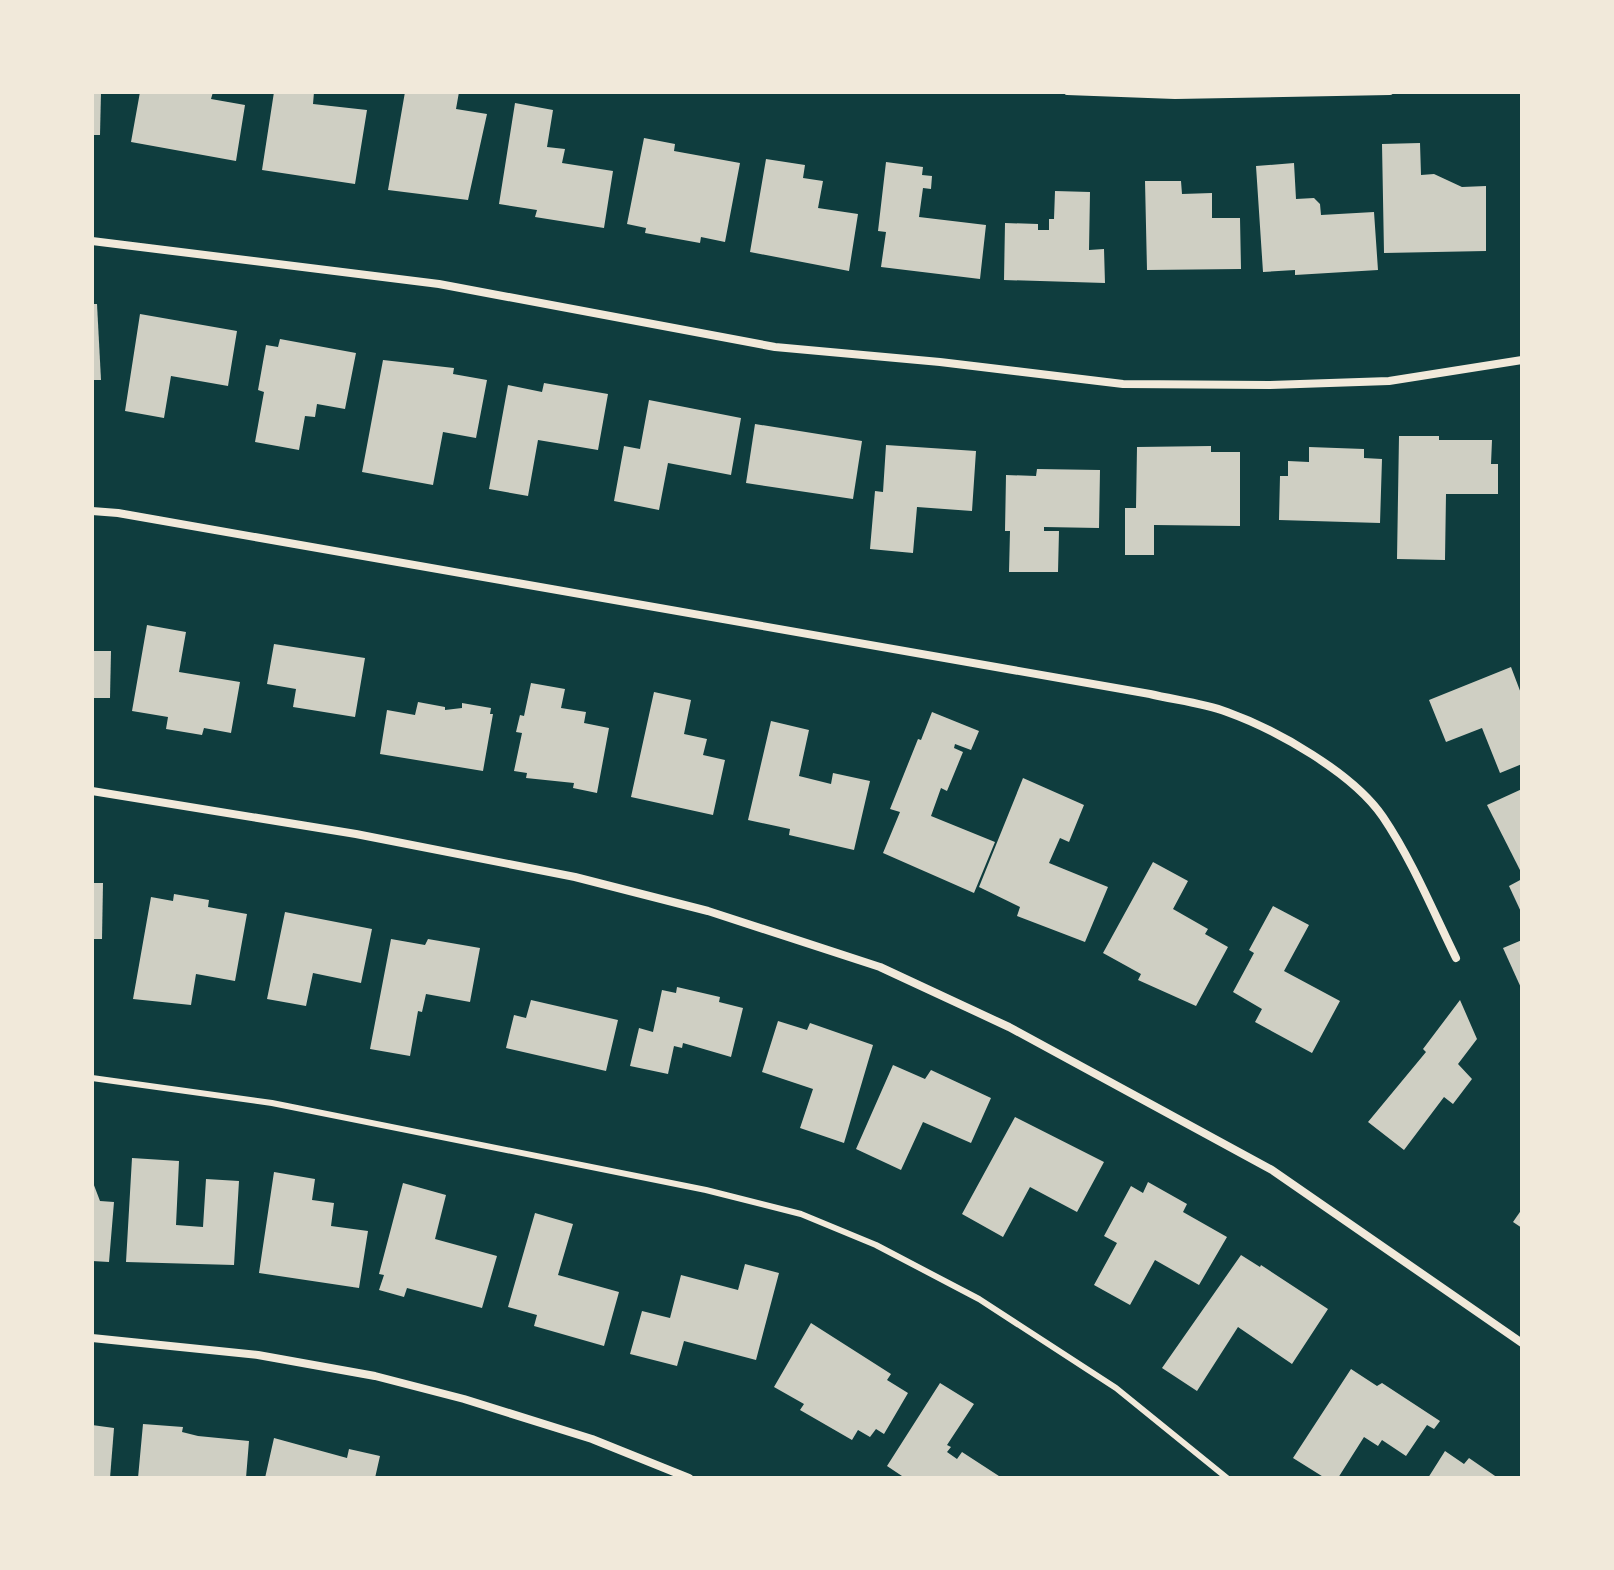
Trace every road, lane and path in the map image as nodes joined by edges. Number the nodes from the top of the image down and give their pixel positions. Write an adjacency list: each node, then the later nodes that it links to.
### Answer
1 (1067, 92): 2 (lane)
2 (1390, 92)
3 (92, 241): 4 (street)
4 (1522, 360)
5 (92, 511): 7 (street)
6 (92, 791): 10 (street)
7 (1456, 958)
8 (92, 1078): 12 (lane)
9 (92, 1338): 11 (street)
10 (1522, 1343)
11 (689, 1478)
12 (1227, 1478)

